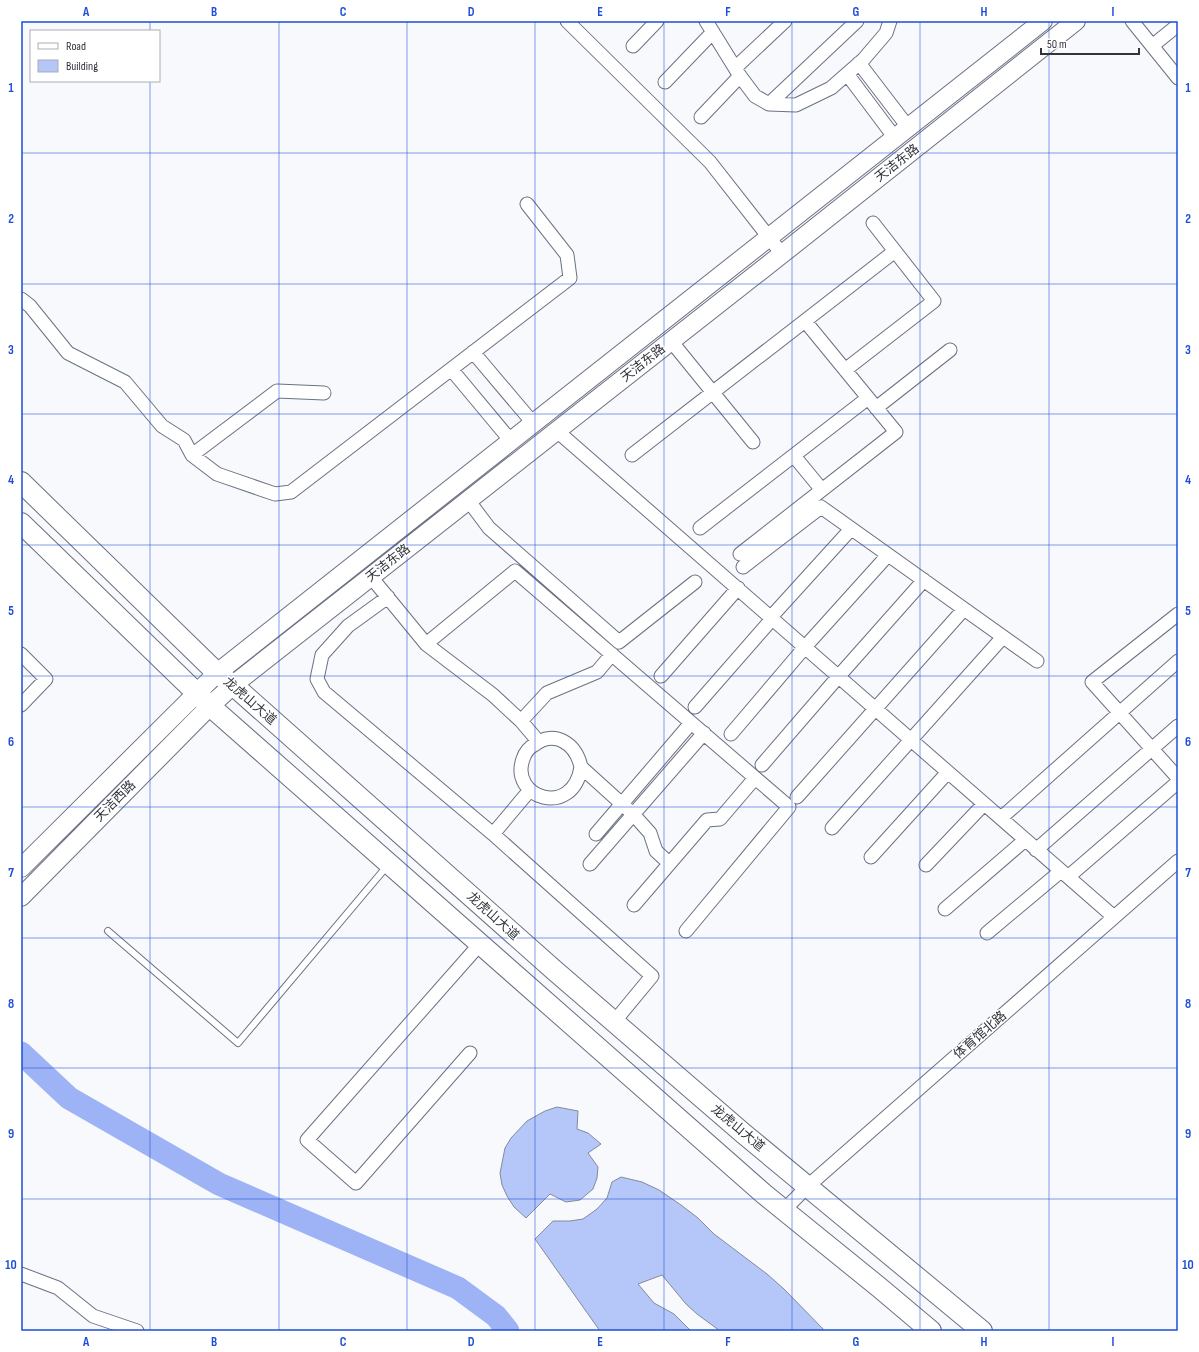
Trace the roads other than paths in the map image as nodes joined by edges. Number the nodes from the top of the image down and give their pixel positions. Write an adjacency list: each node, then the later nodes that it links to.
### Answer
1 (567, 21): 23 (street)
2 (658, 21): 11 (street)
3 (785, 21): 14 (street)
4 (857, 21): 18 (street)
5 (890, 21): 13 (street)
6 (1043, 21): 20 (main road, 天洁东路)
7 (1076, 21): 25 (main road, 天洁东路)
8 (1132, 21): 12 (street)
9 (1178, 25): 12 (street)
10 (709, 26): 14 (street); 17 (street)
11 (633, 46)
12 (1152, 46): 16 (street)
13 (859, 63): 15 (street); 20 (street)
14 (738, 72): 18 (street); 19 (street)
15 (846, 74): 18 (street); 20 (street)
16 (1178, 78)
17 (665, 82)
18 (770, 104)
19 (701, 118)
20 (902, 132): 23 (main road, 天洁东路)
21 (527, 204): 30 (street)
22 (873, 223): 24 (street)
23 (768, 238): 25 (street); 36 (main road, 天洁东路)
24 (894, 250): 27 (street); 32 (street)
25 (782, 254): 28 (main road, 天洁东路)
26 (21, 299): 40 (street)
27 (805, 321): 32 (street); 34 (street)
28 (671, 341): 34 (street); 37 (main road, 天洁东路)
29 (950, 350): 35 (street)
30 (473, 352): 31 (street); 36 (street)
31 (451, 369): 38 (street); 40 (street)
32 (845, 370): 35 (street)
33 (324, 393): 40 (street)
34 (712, 393): 39 (street); 41 (street)
35 (872, 403): 42 (street); 44 (street)
36 (534, 423): 38 (main road, 天洁东路)
37 (557, 430): 45 (main road, 天洁东路); 53 (street)
38 (511, 441): 65 (main road, 天洁东路)
39 (752, 442)
40 (192, 455)
41 (632, 455)
42 (794, 456): 44 (street); 47 (street)
43 (21, 482): 65 (main road, 龙虎山大道)
44 (822, 490): 48 (street)
45 (468, 500): 50 (main road, 天洁东路); 52 (street)
46 (21, 523): 69 (main road)
47 (700, 528)
48 (851, 529): 49 (street); 57 (street)
49 (888, 555): 51 (street); 60 (street)
50 (371, 577): 54 (street); 68 (main road, 天洁东路)
51 (924, 580): 55 (street); 67 (street)
52 (695, 582)
53 (738, 588): 57 (street); 66 (street)
54 (388, 597): 59 (street); 95 (street)
55 (964, 609): 58 (street); 72 (street)
56 (1178, 614): 73 (street)
57 (772, 618): 60 (street); 71 (street)
58 (1003, 637): 63 (street); 79 (street)
59 (426, 644): 62 (street); 74 (street)
60 (805, 647): 67 (street); 78 (street)
61 (21, 654): 70 (street)
62 (612, 654): 74 (street); 75 (street)
63 (1037, 661)
64 (1178, 662): 73 (street)
65 (217, 673): 68 (main road, 龙虎山大道); 69 (main road, 天洁东路)
66 (661, 676)
67 (838, 676): 72 (street); 82 (street)
68 (233, 685): 69 (main road, 天洁东路); 115 (main road, 龙虎山大道)
69 (203, 699): 102 (main road, 天洁西路); 103 (main road); 107 (main road, 天洁西路)
70 (21, 705)
71 (695, 707)
72 (876, 709): 79 (street); 89 (street)
73 (1120, 713): 81 (street); 93 (street)
74 (521, 721): 80 (street)
75 (691, 723): 77 (street); 90 (street)
76 (1178, 726): 81 (street)
77 (704, 733): 85 (street); 92 (street)
78 (731, 734)
79 (911, 740): 84 (street); 94 (street)
80 (538, 741): 83 (street); 88 (street)
81 (1152, 749): 86 (street); 98 (street)
82 (762, 765)
83 (581, 767): 88 (street); 90 (street)
84 (948, 772): 91 (street); 99 (street)
85 (755, 778): 101 (street); 112 (street)
86 (1178, 778)
87 (1178, 782): 106 (street)
88 (530, 790): 95 (street)
89 (797, 797)
90 (622, 804): 92 (street); 96 (street)
91 (984, 804): 93 (street); 105 (street)
92 (633, 814): 101 (street); 104 (street)
93 (1001, 818): 97 (street)
94 (832, 828)
95 (493, 834): 115 (street)
96 (596, 834)
97 (1025, 840): 98 (street); 109 (street)
98 (1036, 850): 106 (street)
99 (871, 857)
100 (1178, 861): 110 (street, 体育馆北路)
101 (669, 863): 108 (street)
102 (22, 864)
103 (389, 864): 111 (lane); 114 (main road)
104 (590, 864)
105 (926, 865)
106 (1064, 874): 110 (street); 113 (street)
107 (21, 897)
108 (634, 905)
109 (945, 909)
110 (1114, 917): 117 (street, 体育馆北路)
111 (108, 931)
112 (686, 931)
113 (987, 933)
114 (480, 944): 116 (street); 118 (main road)
115 (614, 1022): 117 (main road, 龙虎山大道)
116 (470, 1053)
117 (808, 1186): 118 (street, 体育馆北路); 122 (main road, 龙虎山大道)
118 (784, 1210): 121 (main road)
119 (21, 1274): 120 (street)
120 (137, 1331)
121 (931, 1331)
122 (982, 1331)

